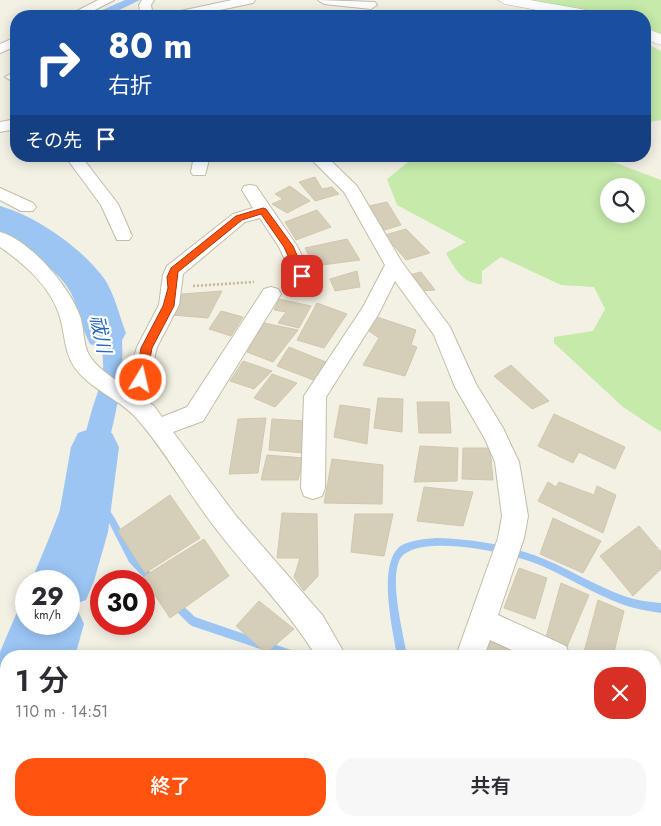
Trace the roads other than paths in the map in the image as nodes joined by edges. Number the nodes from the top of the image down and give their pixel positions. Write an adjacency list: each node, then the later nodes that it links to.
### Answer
1 (81, 0): 6 (street)
2 (108, 0): 6 (street)
3 (249, 0): 9 (street)
4 (505, 0): 10 (street)
5 (327, 1): 7 (street)
6 (95, 6): 8 (street)
7 (371, 7)
8 (86, 10)
9 (203, 10)
10 (559, 10)
11 (78, 162): 17 (street)
12 (324, 162): 19 (street)
13 (250, 190): 16 (street)
14 (0, 193): 15 (street)
15 (27, 207)
16 (263, 211): 20 (street); 22 (street)
17 (123, 236)
18 (0, 238): 22 (street)
19 (394, 265): 24 (street); 25 (street)
20 (302, 276)
21 (271, 294): 23 (street)
22 (127, 397): 23 (street)
23 (158, 428): 26 (street)
24 (313, 488)
25 (482, 622): 27 (street); 28 (street)
26 (328, 650)
27 (472, 650)
28 (543, 650)

